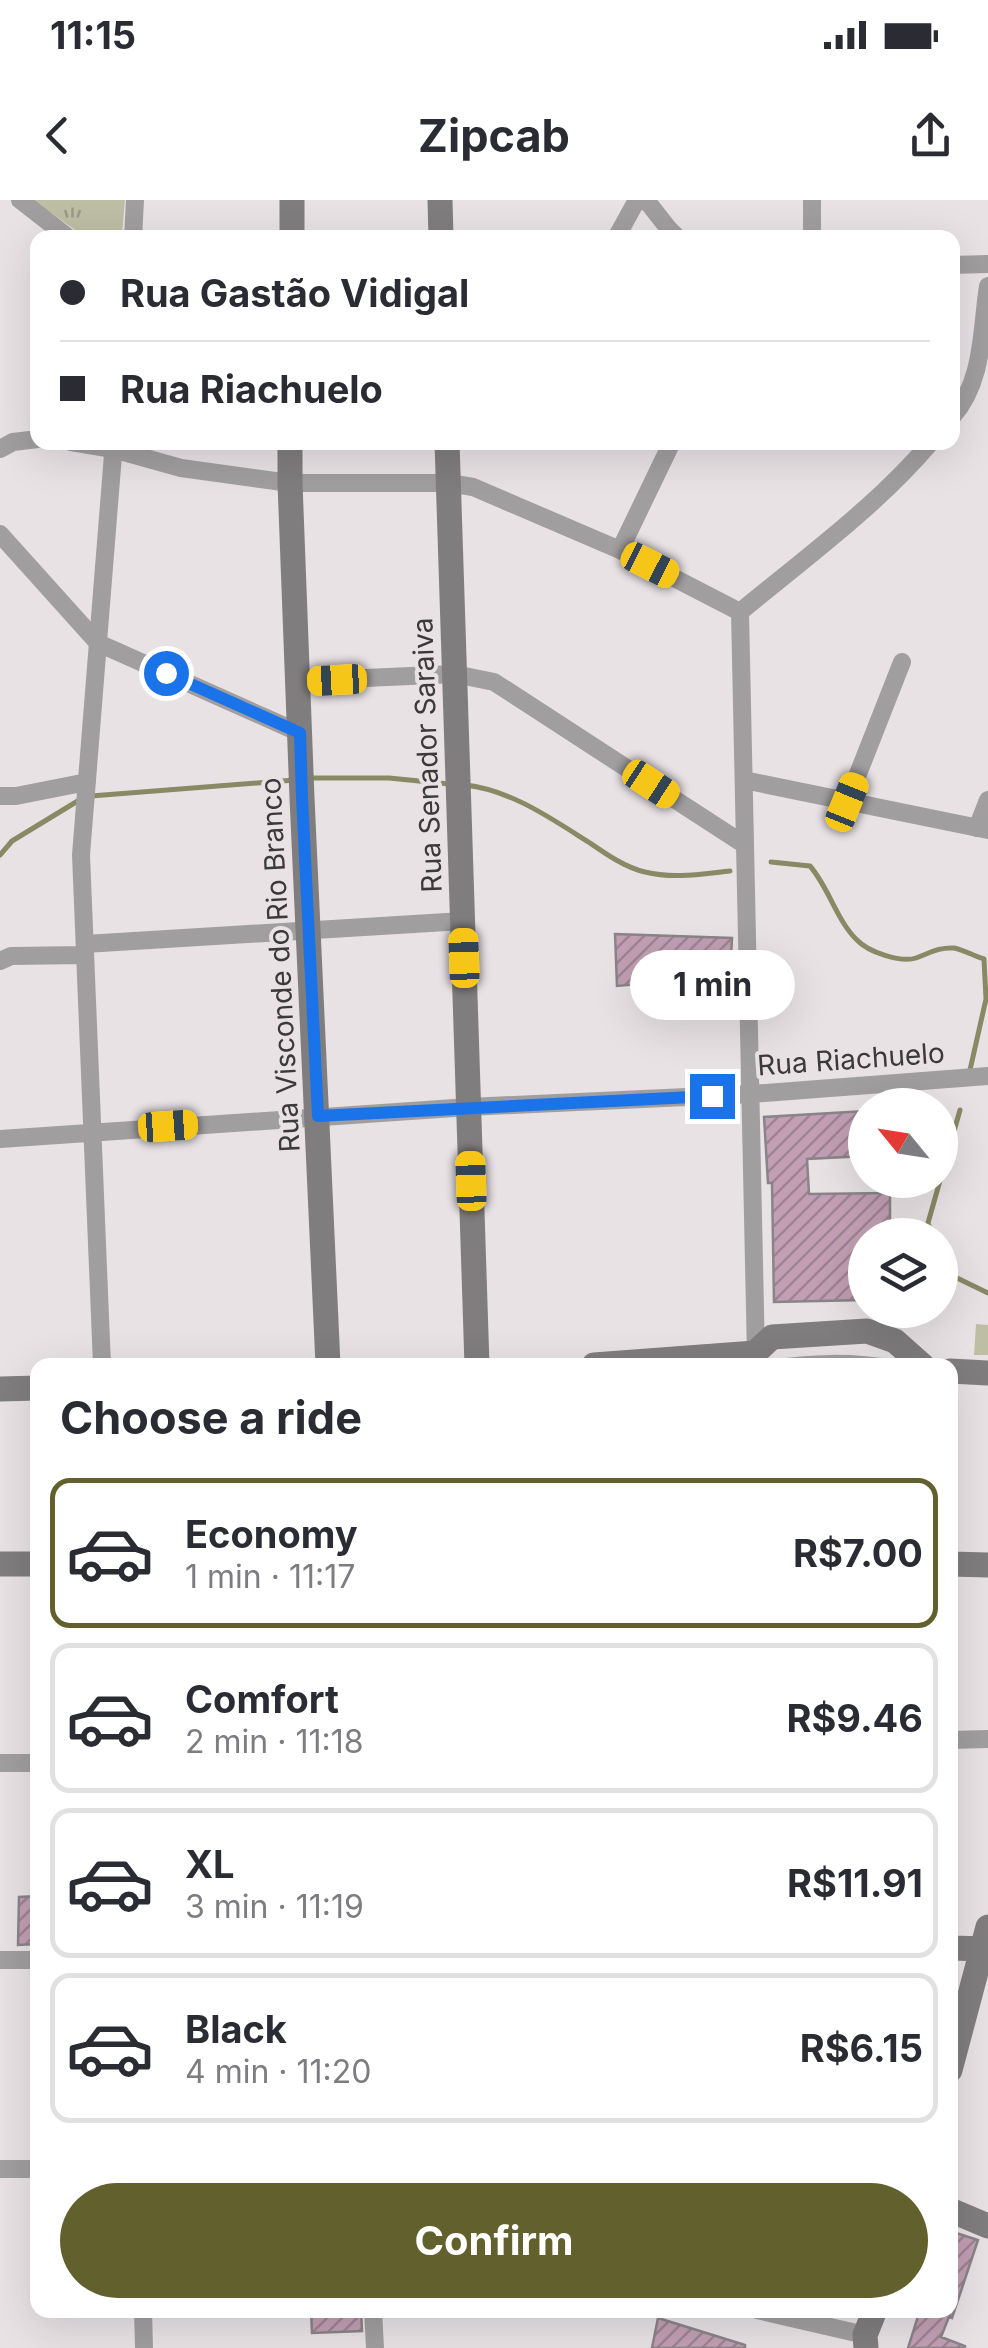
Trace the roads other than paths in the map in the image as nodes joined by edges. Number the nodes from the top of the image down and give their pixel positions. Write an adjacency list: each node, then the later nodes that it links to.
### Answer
1 (20, 200): 7 (street)
2 (135, 200): 8 (street)
3 (292, 200): 9 (main road)
4 (440, 200): 10 (main road)
5 (812, 200): 13 (street)
6 (645, 202): 11 (street); 12 (street)
7 (58, 230)
8 (133, 230)
9 (292, 230)
10 (441, 230)
11 (622, 230)
12 (671, 230)
13 (812, 230)
14 (988, 264): 15 (street)
15 (960, 265)
16 (988, 286): 17 (street)
17 (960, 408)
18 (30, 441): 19 (street)
19 (0, 449)
20 (114, 450): 31 (street)
21 (126, 450): 26 (street)
22 (290, 450): 26 (main road, Rua Visconde do Rio Branco)
23 (448, 450): 27 (main road, Rua Senador Saraiva)
24 (668, 450): 29 (street)
25 (924, 450): 30 (street)
26 (290, 483): 27 (street); 34 (main road, Rua Visconde do Rio Branco)
27 (449, 483): 29 (street); 33 (main road, Rua Senador Saraiva)
28 (0, 534): 31 (street)
29 (620, 550): 30 (street)
30 (740, 612): 36 (street)
31 (98, 643): 35 (street); 37 (street)
32 (902, 662): 40 (street)
33 (455, 674): 34 (street); 42 (street); 43 (main road, Rua Senador Saraiva)
34 (298, 682): 35 (main road, Rua Visconde do Rio Branco)
35 (300, 745): 44 (main road, Rua Visconde do Rio Branco)
36 (744, 780): 40 (street); 42 (street)
37 (85, 793): 38 (street); 45 (street)
38 (0, 796)
39 (988, 800): 41 (street)
40 (847, 802): 41 (street)
41 (982, 829)
42 (745, 844): 48 (street)
43 (462, 921): 44 (street); 49 (main road, Rua Senador Saraiva)
44 (309, 929): 45 (street); 50 (main road, Rua Visconde do Rio Branco)
45 (85, 949): 46 (street); 51 (street)
46 (0, 962)
47 (988, 1076): 48 (street, Rua Riachuelo)
48 (750, 1094): 49 (street, Rua Riachuelo); 56 (street)
49 (469, 1107): 50 (street, Rua Riachuelo); 55 (main road, Rua Senador Saraiva)
50 (318, 1116): 51 (street, Rua Riachuelo); 54 (main road, Rua Visconde do Rio Branco)
51 (93, 1131): 52 (street, Rua Riachuelo); 53 (street)
52 (0, 1139)
53 (102, 1358)
54 (328, 1358)
55 (477, 1358)
56 (759, 1358)
57 (761, 1358): 58 (main road)
58 (914, 1358)
59 (958, 1371): 60 (main road)
60 (988, 1373)
61 (30, 1388): 62 (main road)
62 (0, 1389)
63 (0, 1564): 64 (main road)
64 (30, 1564)
65 (958, 1564): 66 (main road)
66 (988, 1565)
67 (988, 1739): 68 (street)
68 (958, 1740)
69 (30, 1763): 70 (street)
70 (0, 1764)
71 (986, 1941): 72 (main road); 75 (main road)
72 (958, 1946)
73 (0, 1960): 74 (street)
74 (30, 1960)
75 (958, 2041)
76 (0, 2169): 77 (street)
77 (30, 2169)
78 (958, 2198): 79 (main road)
79 (988, 2209)
80 (958, 2213): 81 (main road)
81 (988, 2226)
82 (142, 2318): 86 (street)
83 (373, 2318): 88 (street)
84 (784, 2318): 85 (street)
85 (866, 2342)
86 (144, 2348)
87 (364, 2348): 88 (street)
88 (375, 2348)

